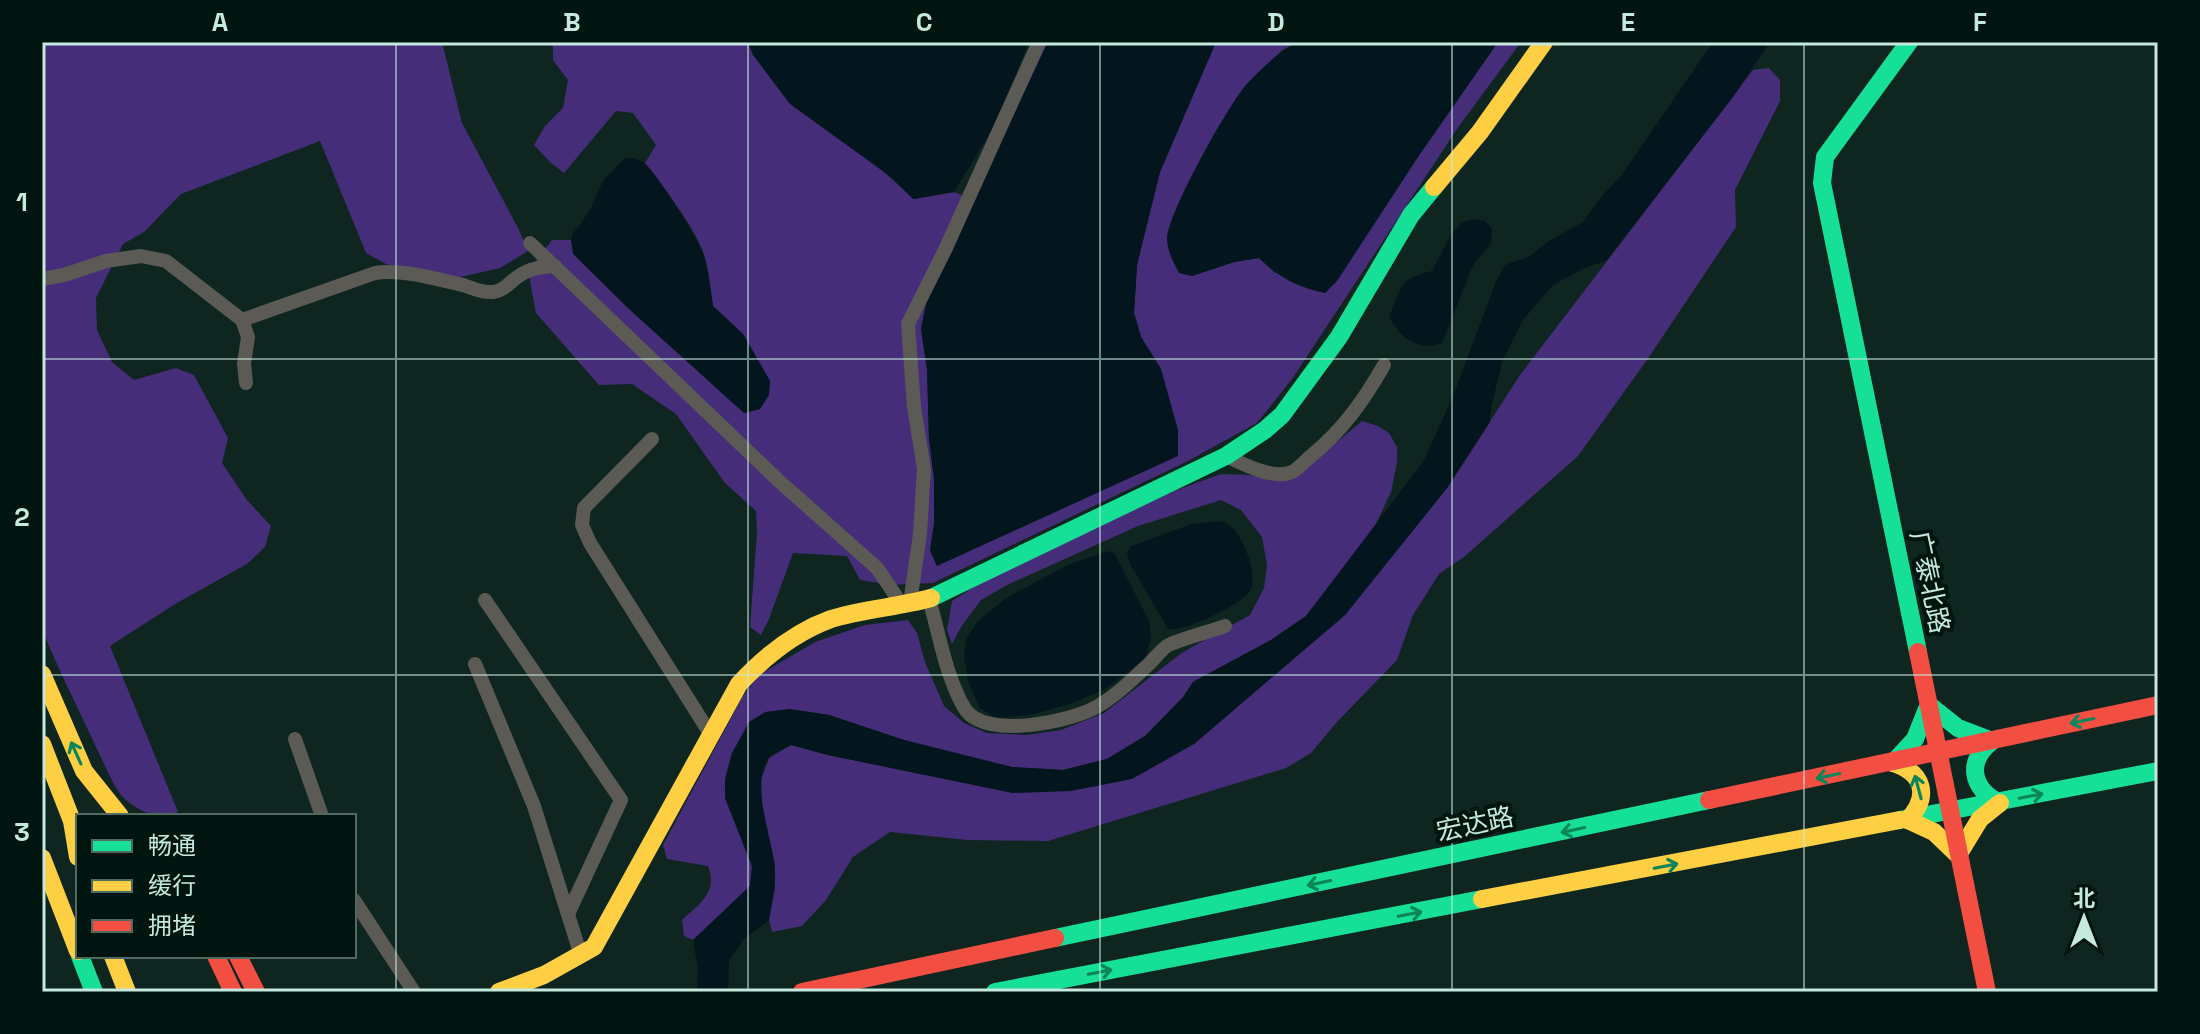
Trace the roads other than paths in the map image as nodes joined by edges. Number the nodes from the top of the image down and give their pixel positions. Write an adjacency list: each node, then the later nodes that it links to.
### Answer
1 (1039, 42): 14 (street)
2 (1544, 42): 11 (main road)
3 (1909, 42): 18 (main road, 广泰北路)
4 (530, 243): 5 (street)
5 (555, 266): 7 (street); 14 (street)
6 (42, 279): 7 (street)
7 (242, 320): 9 (street)
8 (1384, 365): 11 (street)
9 (246, 383)
10 (652, 439): 20 (street)
11 (1226, 456): 12 (main road)
12 (929, 599): 14 (main road); 15 (street)
13 (485, 600): 40 (street)
14 (906, 604): 20 (main road)
15 (1225, 626)
16 (475, 664): 40 (street)
17 (42, 674): 30 (main road, one-way to 17)
18 (1929, 705): 22 (main road); 24 (main road, 广泰北路); 25 (main road)
19 (2158, 705): 22 (main road, 宏达路, one-way to 22)
20 (711, 735): 42 (main road)
21 (295, 739): 31 (street)
22 (1992, 741): 24 (main road, 宏达路); 28 (main road)
23 (42, 744): 33 (main road)
24 (1938, 752): 25 (main road, 宏达路); 29 (main road, 广泰北路)
25 (1893, 763): 32 (main road, one-way to 25); 53 (main road, 宏达路, one-way to 53)
26 (2158, 771): 28 (main road, one-way to 26)
27 (42, 786): 36 (main road)
28 (2000, 803): 29 (main road); 34 (main road)
29 (1949, 812): 32 (main road); 34 (main road, 广泰北路)
30 (118, 814)
31 (321, 814)
32 (1908, 820): 34 (main road); 54 (main road, one-way to 32)
33 (76, 845)
34 (1958, 855): 55 (main road, 广泰北路)
35 (42, 858): 38 (main road)
36 (76, 865)
37 (42, 883): 38 (main road)
38 (57, 897): 41 (main road)
39 (356, 903): 51 (street)
40 (568, 914): 42 (street)
41 (76, 946)
42 (581, 956): 52 (main road)
43 (81, 958): 47 (main road)
44 (114, 958): 48 (main road)
45 (217, 958): 49 (main road)
46 (239, 958): 50 (main road)
47 (94, 992)
48 (127, 992)
49 (233, 992)
50 (256, 992)
51 (414, 992)
52 (499, 992)
53 (802, 992)
54 (995, 992)
55 (1987, 992)

